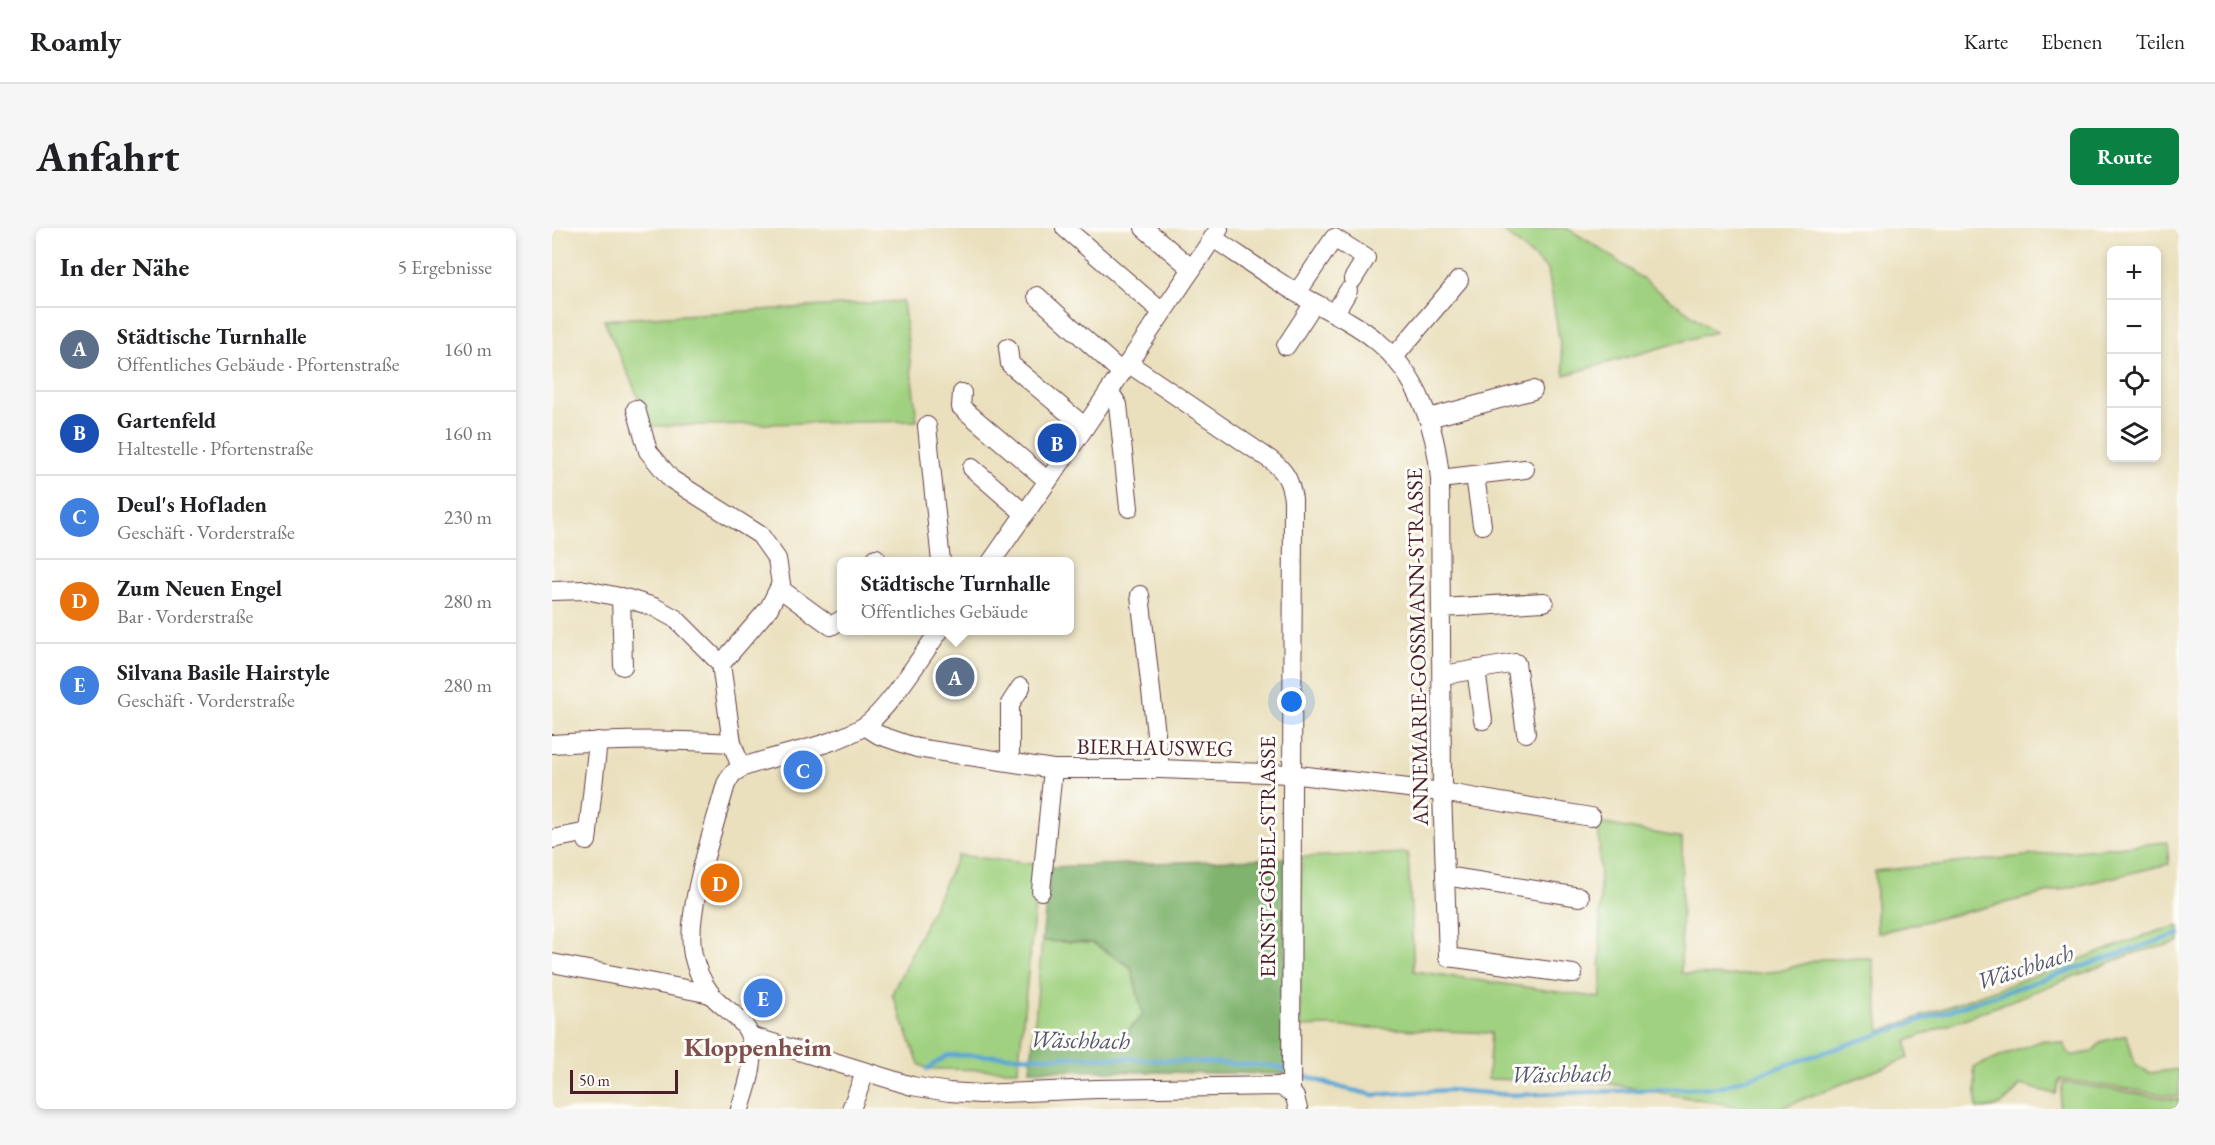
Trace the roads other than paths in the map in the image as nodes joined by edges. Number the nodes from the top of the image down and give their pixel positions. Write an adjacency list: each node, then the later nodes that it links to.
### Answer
1 (1065, 228): 9 (street)
2 (1144, 228): 4 (street)
3 (1216, 233): 4 (street); 6 (street, ANNEMARIE-GOSSMANN-STRASSE)
4 (1192, 269): 9 (street)
5 (1459, 280): 13 (street)
6 (1297, 293): 8 (street, ANNEMARIE-GOSSMANN-STRASSE); 10 (street)
7 (1037, 296): 14 (street, ERNST-GÖBEL-STRASSE)
8 (1314, 303): 10 (street, ANNEMARIE-GOSSMANN-STRASSE); 11 (street)
9 (1162, 312): 14 (street)
10 (1335, 313): 13 (street, ANNEMARIE-GOSSMANN-STRASSE)
11 (1286, 346)
12 (1008, 348): 21 (street)
13 (1394, 357): 19 (street, ANNEMARIE-GOSSMANN-STRASSE)
14 (1125, 368): 16 (street); 55 (street, ERNST-GÖBEL-STRASSE)
15 (1533, 390): 19 (street)
16 (1109, 392): 21 (street); 27 (street)
17 (962, 393): 26 (street)
18 (636, 409): 32 (street)
19 (1429, 418): 25 (street, ANNEMARIE-GOSSMANN-STRASSE)
20 (927, 426): 30 (street)
21 (1085, 427): 26 (street)
22 (972, 468): 28 (street)
23 (1525, 469): 24 (street)
24 (1475, 476): 25 (street); 29 (street)
25 (1440, 479): 37 (street, ANNEMARIE-GOSSMANN-STRASSE)
26 (1048, 481): 28 (street)
27 (1130, 508)
28 (1025, 514): 31 (street)
29 (1482, 525)
30 (941, 557)
31 (994, 557)
32 (779, 588): 38 (street); 40 (street)
33 (552, 591): 35 (street)
34 (1140, 595): 54 (street)
35 (621, 597): 40 (street); 41 (street)
36 (1544, 602): 37 (street)
37 (1441, 608): 43 (street, ANNEMARIE-GOSSMANN-STRASSE)
38 (837, 622)
39 (936, 635): 46 (street)
40 (721, 664): 49 (street)
41 (623, 666)
42 (1476, 669): 43 (street); 45 (street); 47 (street)
43 (1443, 675): 56 (street, ANNEMARIE-GOSSMANN-STRASSE)
44 (1022, 687): 51 (street)
45 (1482, 720)
46 (865, 726): 51 (street, BIERHAUSWEG); 52 (street)
47 (1526, 733)
48 (598, 741): 49 (street); 50 (street); 58 (street)
49 (732, 743): 52 (street)
50 (552, 744)
51 (1010, 762): 53 (street, BIERHAUSWEG)
52 (741, 768): 64 (street)
53 (1053, 769): 54 (street, BIERHAUSWEG); 60 (street)
54 (1160, 769): 55 (street, BIERHAUSWEG)
55 (1290, 774): 56 (street, BIERHAUSWEG); 67 (street, ERNST-GÖBEL-STRASSE)
56 (1442, 792): 57 (street, BIERHAUSWEG); 59 (street, ANNEMARIE-GOSSMANN-STRASSE)
57 (1591, 818)
58 (552, 839)
59 (1445, 876): 61 (street); 63 (street, ANNEMARIE-GOSSMANN-STRASSE)
60 (1041, 891)
61 (1580, 897)
62 (552, 963): 64 (street)
63 (1573, 974)
64 (711, 994): 65 (street)
65 (750, 1036): 66 (street); 69 (street)
66 (865, 1073): 68 (street); 70 (street)
67 (1294, 1095): 68 (street)
68 (1005, 1101)
69 (740, 1109)
70 (851, 1109)

